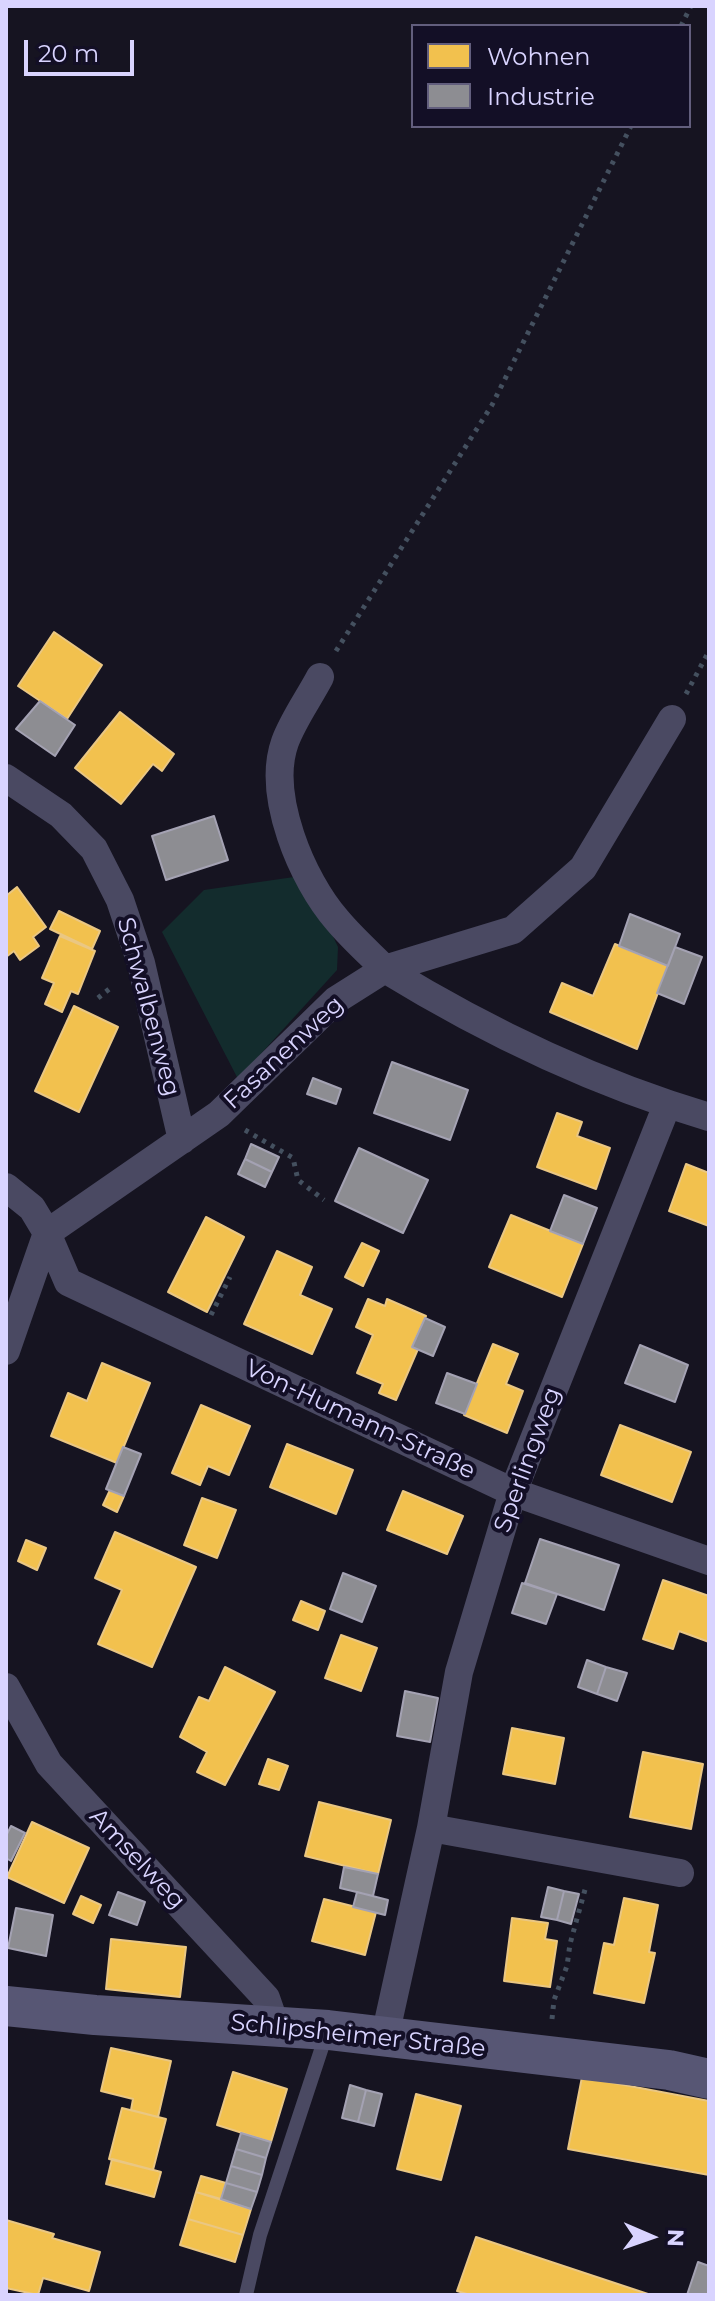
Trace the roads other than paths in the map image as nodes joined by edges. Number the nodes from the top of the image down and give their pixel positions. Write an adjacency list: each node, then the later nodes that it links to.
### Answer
1 (320, 677): 4 (street)
2 (672, 719): 4 (street, Fasanenweg)
3 (6, 778): 7 (street, Schwalbenweg)
4 (385, 969): 5 (street); 7 (street, Fasanenweg)
5 (667, 1105): 6 (street); 11 (street, Sperlingweg)
6 (709, 1117)
7 (182, 1140): 9 (street, Fasanenweg)
8 (6, 1187): 9 (street)
9 (47, 1233): 10 (street); 11 (street, Von-Humann-Straße)
10 (6, 1351)
11 (513, 1492): 12 (street, Von-Humann-Straße); 14 (street, Sperlingweg)
12 (709, 1561)
13 (6, 1687): 17 (street, Amselweg)
14 (431, 1828): 15 (street); 19 (street, Sperlingweg)
15 (680, 1873)
16 (6, 2006): 17 (street, Schlipsheimer Straße)
17 (275, 2024): 18 (street, Schlipsheimer Straße)
18 (328, 2030): 19 (street, Schlipsheimer Straße); 21 (lane)
19 (385, 2036): 20 (street, Schlipsheimer Straße)
20 (709, 2079)
21 (246, 2295)

